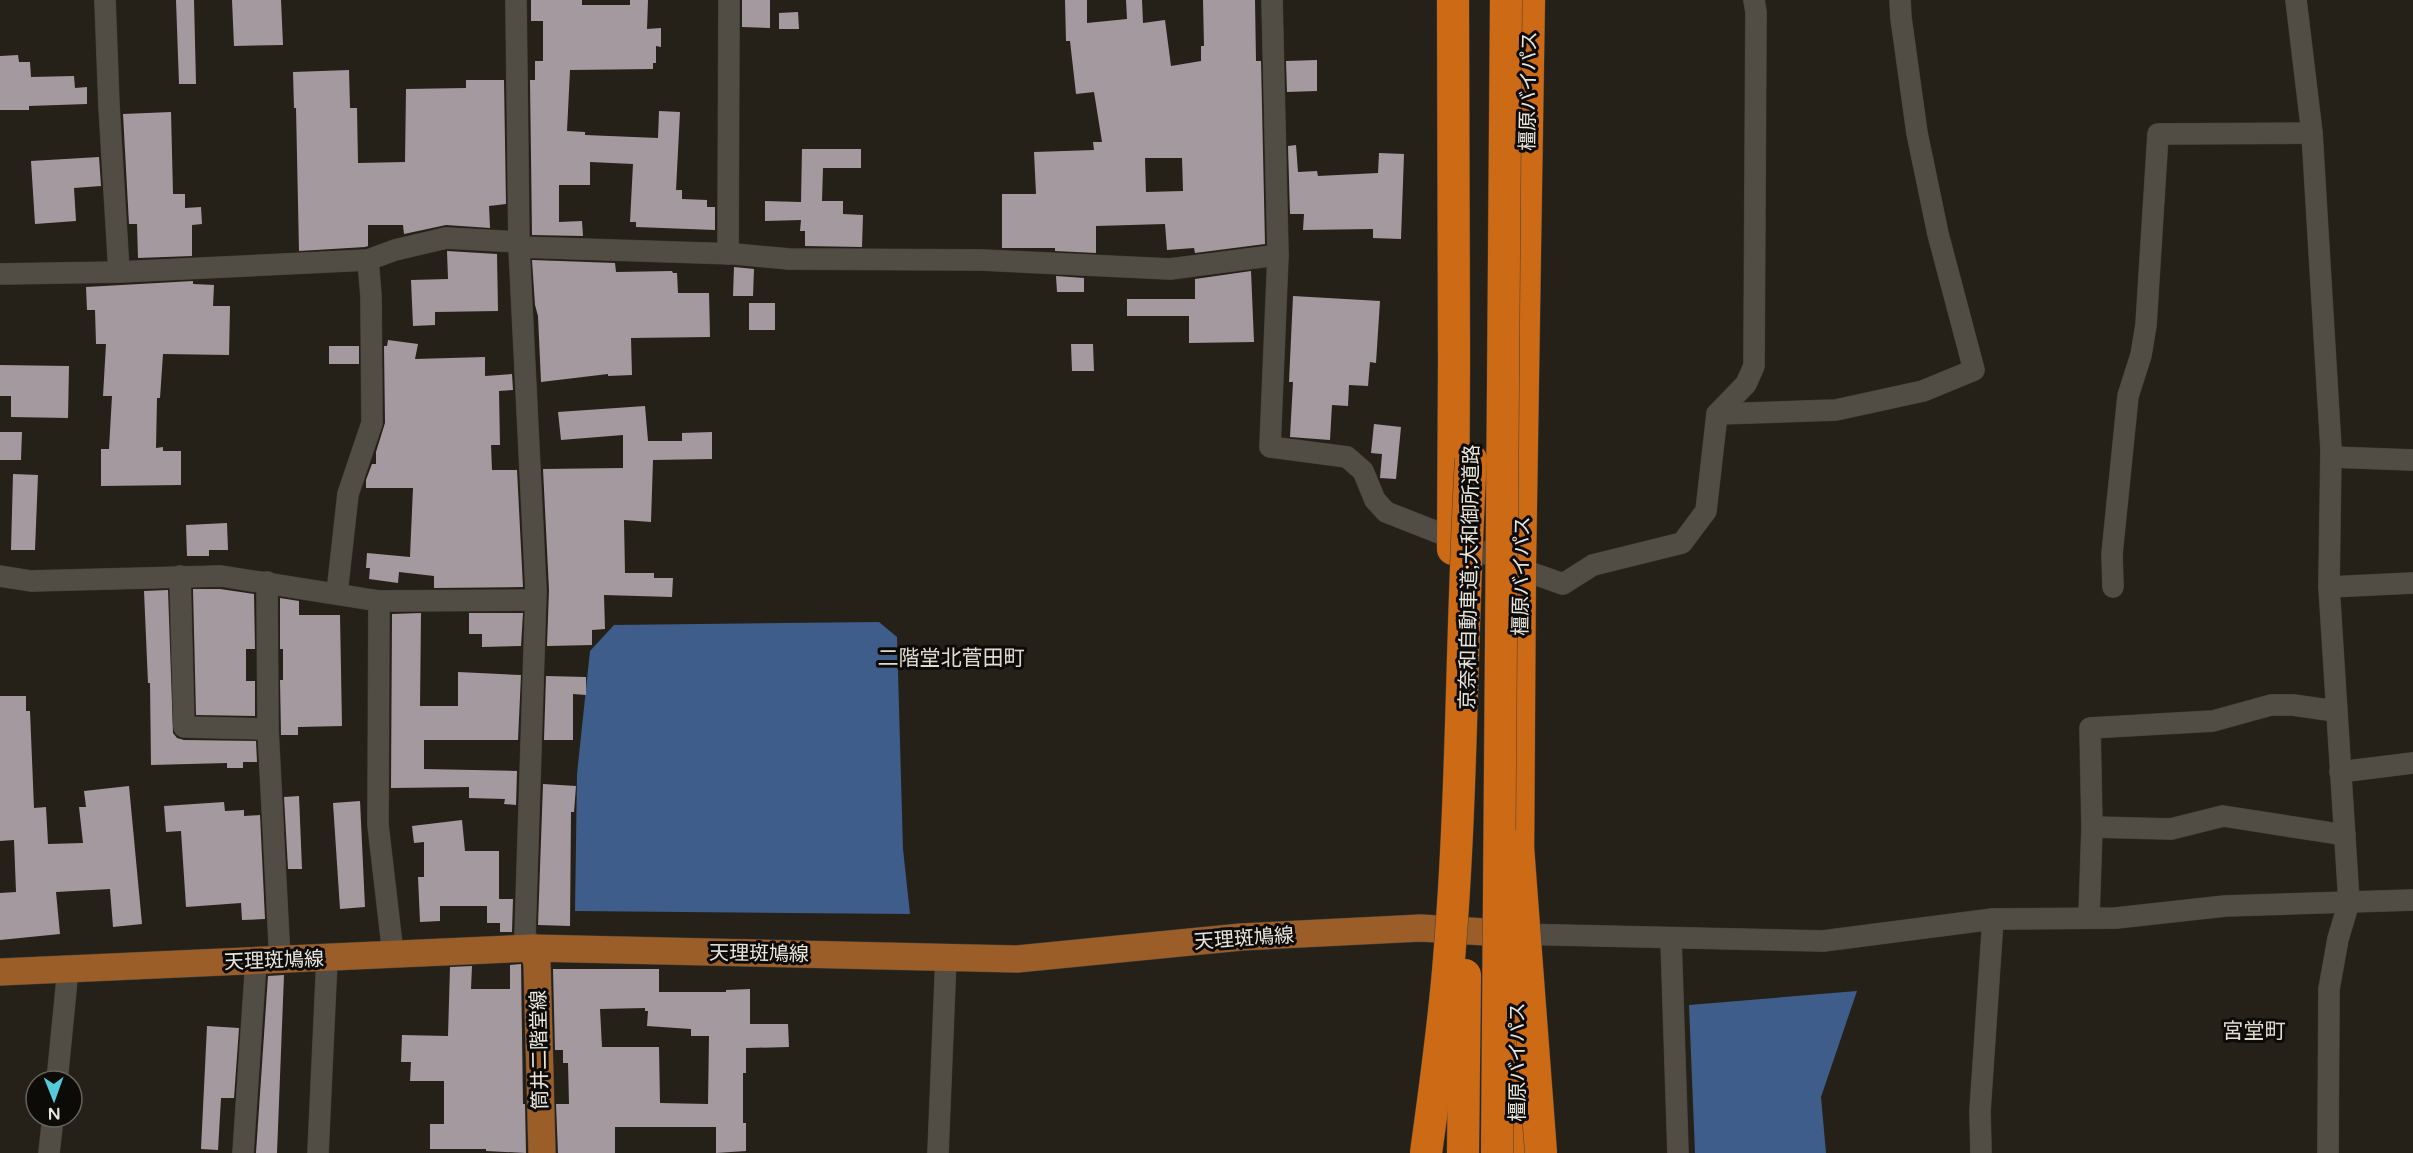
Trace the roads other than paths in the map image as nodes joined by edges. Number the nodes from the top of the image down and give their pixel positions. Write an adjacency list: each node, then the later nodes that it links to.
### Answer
1 (105, 0): 17 (street)
2 (516, 0): 13 (street)
3 (729, 0): 14 (street)
4 (1272, 0): 15 (street)
5 (1453, 0): 23 (highway)
6 (1474, 0): 21 (highway, 京奈和自動車道;大和御所道路)
7 (1506, 0): 34 (highway, 京奈和自動車道;大和御所道路, bridge)
8 (1529, 0): 24 (highway, 橿原バイパス)
9 (1754, 0): 19 (street)
10 (1900, 0): 19 (street)
11 (2295, 0): 12 (street)
12 (2312, 134): 20 (street); 29 (street)
13 (518, 244): 14 (street); 16 (street); 32 (street)
14 (728, 254): 15 (street)
15 (1278, 255): 23 (street)
16 (368, 260): 17 (street); 31 (street)
17 (119, 272): 18 (street)
18 (0, 274)
19 (1717, 414): 24 (street)
20 (2331, 457): 22 (street); 30 (street)
21 (1471, 459): 62 (highway, bridge); 64 (highway, 京奈和自動車道;大和御所道路, bridge)
22 (2413, 460)
23 (1452, 538): 24 (street); 45 (highway)
24 (1520, 569): 46 (highway, 橿原バイパス)
25 (0, 576): 26 (street)
26 (180, 576): 27 (street); 36 (street)
27 (267, 582): 31 (street); 36 (street)
28 (2413, 583): 30 (street)
29 (2113, 587)
30 (2329, 587): 35 (street)
31 (337, 593): 33 (street)
32 (535, 600): 33 (street); 48 (street)
33 (379, 601): 49 (street)
34 (1502, 648): 65 (highway, 京奈和自動車道;大和御所道路, bridge); 67 (highway, bridge)
35 (2335, 711): 38 (street); 39 (street)
36 (268, 729): 52 (street)
37 (2413, 763): 38 (street)
38 (2340, 772): 40 (street)
39 (2092, 827): 40 (street); 43 (street)
40 (2344, 835): 42 (street)
41 (2413, 900): 42 (street)
42 (2349, 902): 43 (street); 70 (street)
43 (2089, 917): 44 (street)
44 (1993, 920): 47 (street); 69 (street)
45 (1455, 929): 46 (main road, 天理斑鳩線); 50 (main road, 天理斑鳩線); 63 (highway)
46 (1518, 934): 47 (street); 66 (highway, 橿原バイパス)
47 (1671, 939): 68 (street)
48 (532, 948): 49 (main road, 天理斑鳩線); 50 (main road, 天理斑鳩線); 60 (main road, 筒井二階堂線)
49 (393, 954): 51 (main road, 天理斑鳩線)
50 (946, 957): 61 (street)
51 (327, 958): 52 (main road, 天理斑鳩線); 59 (street)
52 (268, 961): 53 (main road, 天理斑鳩線); 58 (street)
53 (68, 969): 54 (main road, 天理斑鳩線); 55 (street)
54 (0, 972)
55 (58, 1069)
56 (52, 1129): 57 (street)
57 (49, 1153)
58 (243, 1153)
59 (318, 1153)
60 (542, 1153)
61 (938, 1153)
62 (1426, 1153)
63 (1450, 1153)
64 (1463, 1153)
65 (1497, 1153)
66 (1516, 1153)
67 (1541, 1153)
68 (1678, 1153)
69 (1981, 1153)
70 (2328, 1153)

